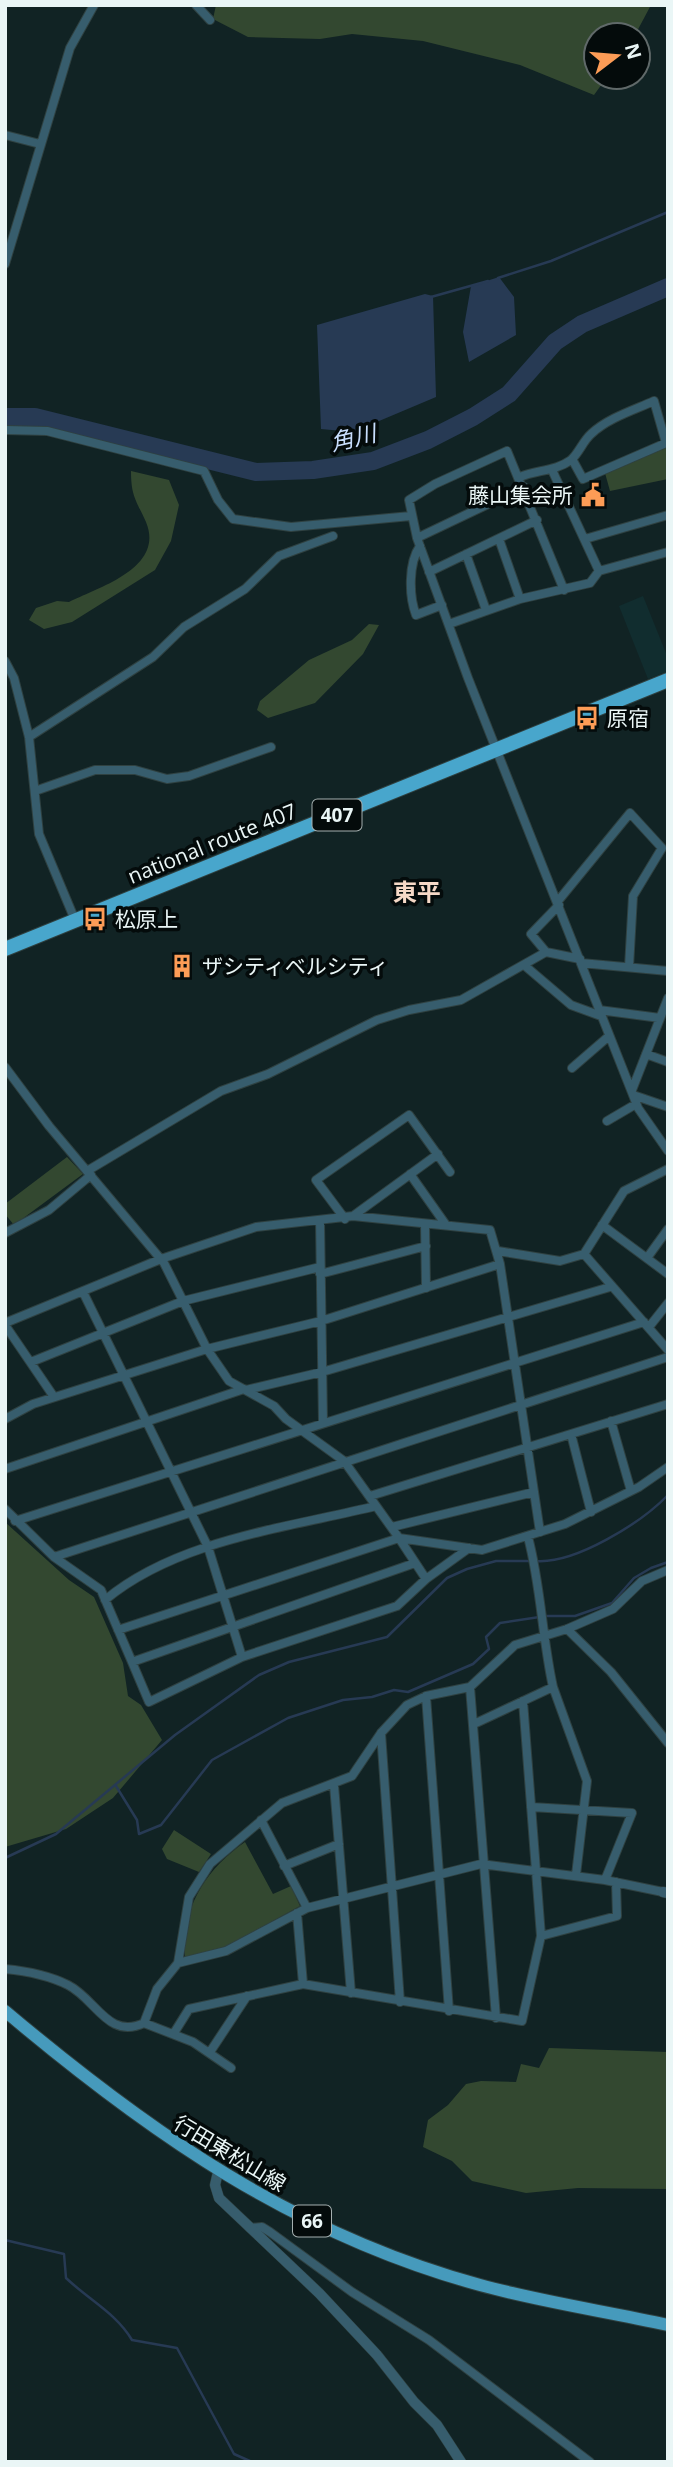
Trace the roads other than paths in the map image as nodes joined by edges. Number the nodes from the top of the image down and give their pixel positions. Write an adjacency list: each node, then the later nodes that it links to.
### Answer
1 (94, 5): 5 (street)
2 (196, 5): 3 (street)
3 (210, 20)
4 (5, 135): 5 (street)
5 (40, 144): 6 (street)
6 (5, 264)
7 (5, 430): 13 (street)
8 (572, 459): 8 (street); 9 (street)
9 (552, 470): 10 (street); 17 (street)
10 (520, 477): 11 (street); 13 (street)
11 (524, 487): 14 (street); 18 (street)
12 (668, 515): 17 (street)
13 (411, 516): 18 (street)
14 (537, 520): 16 (street); 23 (street)
15 (333, 536): 30 (street)
16 (499, 539): 20 (street); 24 (street)
17 (585, 539): 21 (street)
18 (418, 542): 22 (street); 25 (street)
19 (668, 552): 21 (street)
20 (466, 554): 22 (street); 26 (street)
21 (599, 571): 23 (street)
22 (429, 572): 25 (street)
23 (564, 590): 24 (street)
24 (520, 599): 26 (street)
25 (442, 605): 27 (street)
26 (486, 610): 27 (street)
27 (449, 624): 32 (street)
28 (5, 661): 30 (street)
29 (668, 680): 32 (highway, national route 407 / 407)
30 (29, 737): 33 (street)
31 (271, 747): 33 (street)
32 (498, 750): 34 (street); 35 (highway, national route 407 / 407)
33 (35, 791): 35 (street)
34 (558, 903): 37 (street); 38 (street); 40 (street)
35 (75, 920): 36 (highway, national route 407 / 407)
36 (5, 949)
37 (545, 952): 38 (street); 39 (street)
38 (580, 961): 40 (street); 43 (street)
39 (524, 965): 43 (street); 57 (street)
40 (629, 967): 41 (street)
41 (668, 971)
42 (668, 998): 44 (street)
43 (600, 1013): 44 (street); 45 (street)
44 (660, 1017): 46 (street)
45 (609, 1036): 49 (street); 50 (street)
46 (646, 1054): 47 (street); 50 (street)
47 (668, 1062)
48 (5, 1067): 57 (street)
49 (572, 1068)
50 (634, 1096): 51 (street); 52 (street); 53 (street)
51 (668, 1107)
52 (607, 1121)
53 (668, 1151)
54 (438, 1154): 56 (street); 58 (street); 61 (street)
55 (668, 1169): 59 (street)
56 (450, 1172)
57 (89, 1173): 67 (street); 72 (street)
58 (410, 1174): 61 (street); 64 (street)
59 (656, 1175): 60 (street); 65 (street)
60 (668, 1182)
61 (349, 1218): 62 (street); 63 (street)
62 (320, 1220): 72 (street); 74 (street)
63 (425, 1224): 64 (street); 68 (street)
64 (446, 1225): 69 (street)
65 (602, 1225): 70 (street); 71 (street)
66 (668, 1229): 71 (street)
67 (5, 1233)
68 (426, 1246): 74 (street); 77 (street)
69 (498, 1251): 70 (street); 73 (street)
70 (584, 1254): 76 (street)
71 (647, 1258): 75 (street)
72 (161, 1259): 78 (street); 79 (street)
73 (500, 1264): 77 (street); 81 (street)
74 (320, 1271): 79 (street); 83 (street)
75 (668, 1274)
76 (610, 1287): 81 (street); 86 (street)
77 (426, 1288): 83 (street)
78 (83, 1292): 84 (street); 87 (street)
79 (183, 1301): 87 (street); 88 (street)
80 (668, 1303): 82 (street)
81 (508, 1318): 92 (street); 93 (street)
82 (658, 1318): 85 (street); 86 (street)
83 (321, 1321): 88 (street); 93 (street)
84 (6, 1322): 91 (street)
85 (668, 1323)
86 (646, 1324): 89 (street); 92 (street)
87 (103, 1333): 91 (street); 94 (street)
88 (207, 1349): 94 (street); 95 (street)
89 (668, 1350)
90 (668, 1357): 98 (street)
91 (31, 1362): 96 (street)
92 (514, 1363): 98 (street); 102 (street)
93 (322, 1372): 95 (street); 102 (street)
94 (124, 1376): 96 (street); 101 (street)
95 (244, 1390): 101 (street); 103 (street)
96 (54, 1397): 99 (street)
97 (668, 1404): 100 (street)
98 (521, 1406): 105 (street); 106 (street)
99 (5, 1419)
100 (611, 1421): 104 (street); 110 (street)
101 (147, 1422): 108 (street); 109 (street)
102 (323, 1423): 103 (street)
103 (300, 1430): 106 (street); 109 (street)
104 (570, 1434): 105 (street); 116 (street)
105 (527, 1448): 111 (street); 112 (street)
106 (344, 1461): 112 (street); 115 (street)
107 (668, 1467): 110 (street)
108 (5, 1469)
109 (171, 1471): 115 (street); 117 (street)
110 (631, 1491): 116 (street)
111 (534, 1492): 118 (street); 119 (street)
112 (370, 1496): 113 (street)
113 (376, 1506): 118 (street); 122 (street)
114 (5, 1509): 117 (street)
115 (191, 1511): 122 (street); 124 (street)
116 (591, 1512): 119 (street)
117 (15, 1521): 124 (street)
118 (392, 1527): 121 (street)
119 (540, 1532): 120 (street)
120 (528, 1537): 123 (street); 133 (street)
121 (399, 1538): 123 (street); 125 (street); 128 (street)
122 (208, 1548): 128 (street); 129 (street)
123 (469, 1548): 127 (street)
124 (54, 1557): 129 (street)
125 (415, 1563): 127 (street); 130 (street)
126 (668, 1570): 131 (street)
127 (426, 1579): 134 (street)
128 (222, 1593): 130 (street); 132 (street)
129 (105, 1600): 132 (street)
130 (233, 1627): 134 (street); 135 (street)
131 (567, 1629): 133 (street); 142 (street)
132 (118, 1630): 135 (street)
133 (543, 1635): 136 (street); 137 (street)
134 (242, 1657): 135 (street)
135 (132, 1662)
136 (470, 1686): 138 (street); 140 (street)
137 (553, 1686): 139 (street); 145 (street)
138 (426, 1696): 141 (street); 152 (street)
139 (523, 1701): 140 (street); 144 (street)
140 (474, 1724): 148 (street)
141 (381, 1733): 143 (street); 155 (street)
142 (668, 1743)
143 (334, 1785): 146 (street); 147 (street)
144 (531, 1807): 145 (street); 150 (street)
145 (586, 1811): 151 (street); 153 (street)
146 (261, 1820): 149 (street); 161 (street)
147 (339, 1844): 149 (street); 157 (street)
148 (485, 1864): 150 (street); 152 (street); 169 (street)
149 (284, 1866): 158 (street)
150 (535, 1870): 151 (street); 160 (street)
151 (576, 1875): 153 (street)
152 (438, 1876): 155 (street); 168 (street)
153 (605, 1880): 154 (street)
154 (616, 1882): 156 (street); 160 (street)
155 (391, 1887): 157 (street); 166 (street)
156 (665, 1893)
157 (344, 1900): 158 (street); 164 (street)
158 (307, 1908): 159 (street)
159 (297, 1913): 161 (street); 163 (street)
160 (541, 1936): 169 (street)
161 (178, 1963): 170 (street)
162 (5, 1969): 170 (street)
163 (303, 1984): 164 (street); 165 (street)
164 (351, 1993): 166 (street)
165 (247, 1996): 171 (street); 172 (street)
166 (400, 2002): 168 (street)
167 (5, 2011): 174 (main road, 行田東松山線 / 66)
168 (449, 2011): 169 (street)
169 (496, 2018)
170 (144, 2023): 171 (street)
171 (174, 2034): 172 (street)
172 (210, 2052): 173 (street)
173 (231, 2068)
174 (218, 2172): 175 (street); 176 (main road, 行田東松山線 / 66)
175 (250, 2228): 177 (street); 178 (street)
176 (668, 2325)
177 (461, 2462)
178 (590, 2462)

